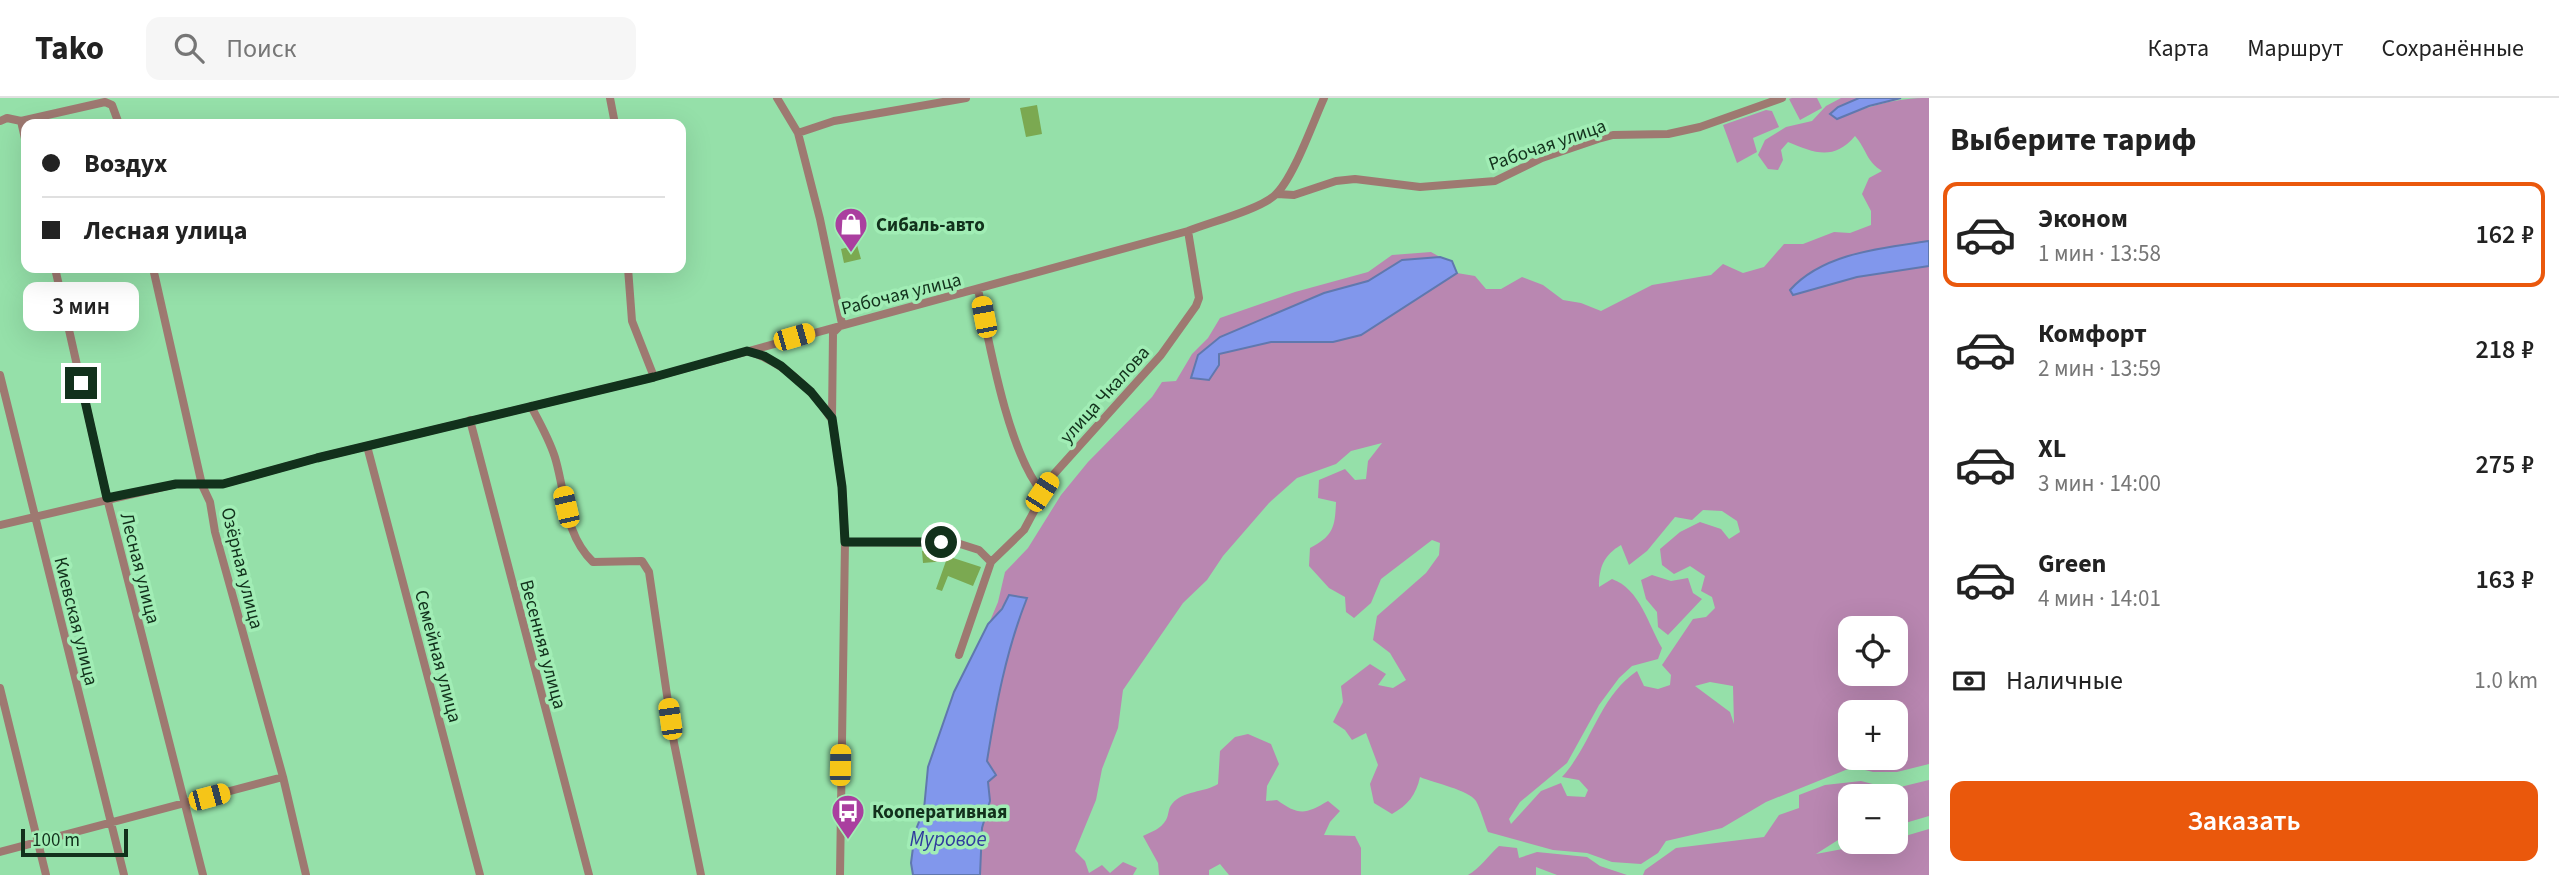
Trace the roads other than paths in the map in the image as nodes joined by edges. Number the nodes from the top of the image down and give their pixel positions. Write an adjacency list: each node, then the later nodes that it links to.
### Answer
1 (610, 98): 8 (street)
2 (777, 98): 11 (street)
3 (966, 98): 11 (street)
4 (1324, 98): 12 (street)
5 (1782, 98): 12 (street, Рабочая улица)
6 (29, 119): 7 (street)
7 (117, 119)
8 (614, 119)
9 (0, 121): 10 (street)
10 (21, 121)
11 (798, 133): 18 (street)
12 (1277, 194): 13 (street, Рабочая улица)
13 (1188, 231): 17 (street, Рабочая улица); 27 (street, улица Чкалова)
14 (56, 273): 28 (street, Лесная улица)
15 (154, 273): 26 (street, Озёрная улица)
16 (628, 273): 21 (street)
17 (978, 289): 18 (street, Рабочая улица); 27 (street)
18 (842, 324): 19 (street, Рабочая улица); 23 (street)
19 (747, 351): 21 (street, Рабочая улица); 23 (street)
20 (0, 375): 29 (street, Киевская улица)
21 (654, 377): 22 (street, Рабочая улица)
22 (531, 406): 24 (street, Рабочая улица); 47 (street)
23 (832, 418): 31 (street)
24 (470, 421): 25 (street, Рабочая улица); 46 (street, Весенняя улица)
25 (367, 446): 26 (street, Рабочая улица); 45 (street, Семейная улица)
26 (202, 485): 28 (street, Рабочая улица); 35 (street, Озёрная улица)
27 (1042, 492): 32 (street, улица Чкалова)
28 (107, 498): 29 (street, Рабочая улица); 36 (street, Лесная улица)
29 (34, 517): 30 (street, Рабочая улица); 37 (street, Киевская улица)
30 (0, 525)
31 (845, 542): 32 (street); 40 (street)
32 (991, 562): 33 (street, улица Чкалова)
33 (959, 654)
34 (0, 688): 38 (street)
35 (284, 777): 36 (street); 44 (street, Озёрная улица)
36 (185, 804): 37 (street); 43 (street, Лесная улица)
37 (112, 823): 38 (street); 42 (street, Киевская улица)
38 (38, 842): 39 (street); 41 (street)
39 (0, 852)
40 (838, 874)
41 (46, 875)
42 (124, 875)
43 (204, 875)
44 (306, 875)
45 (480, 875)
46 (589, 875)
47 (701, 875)

